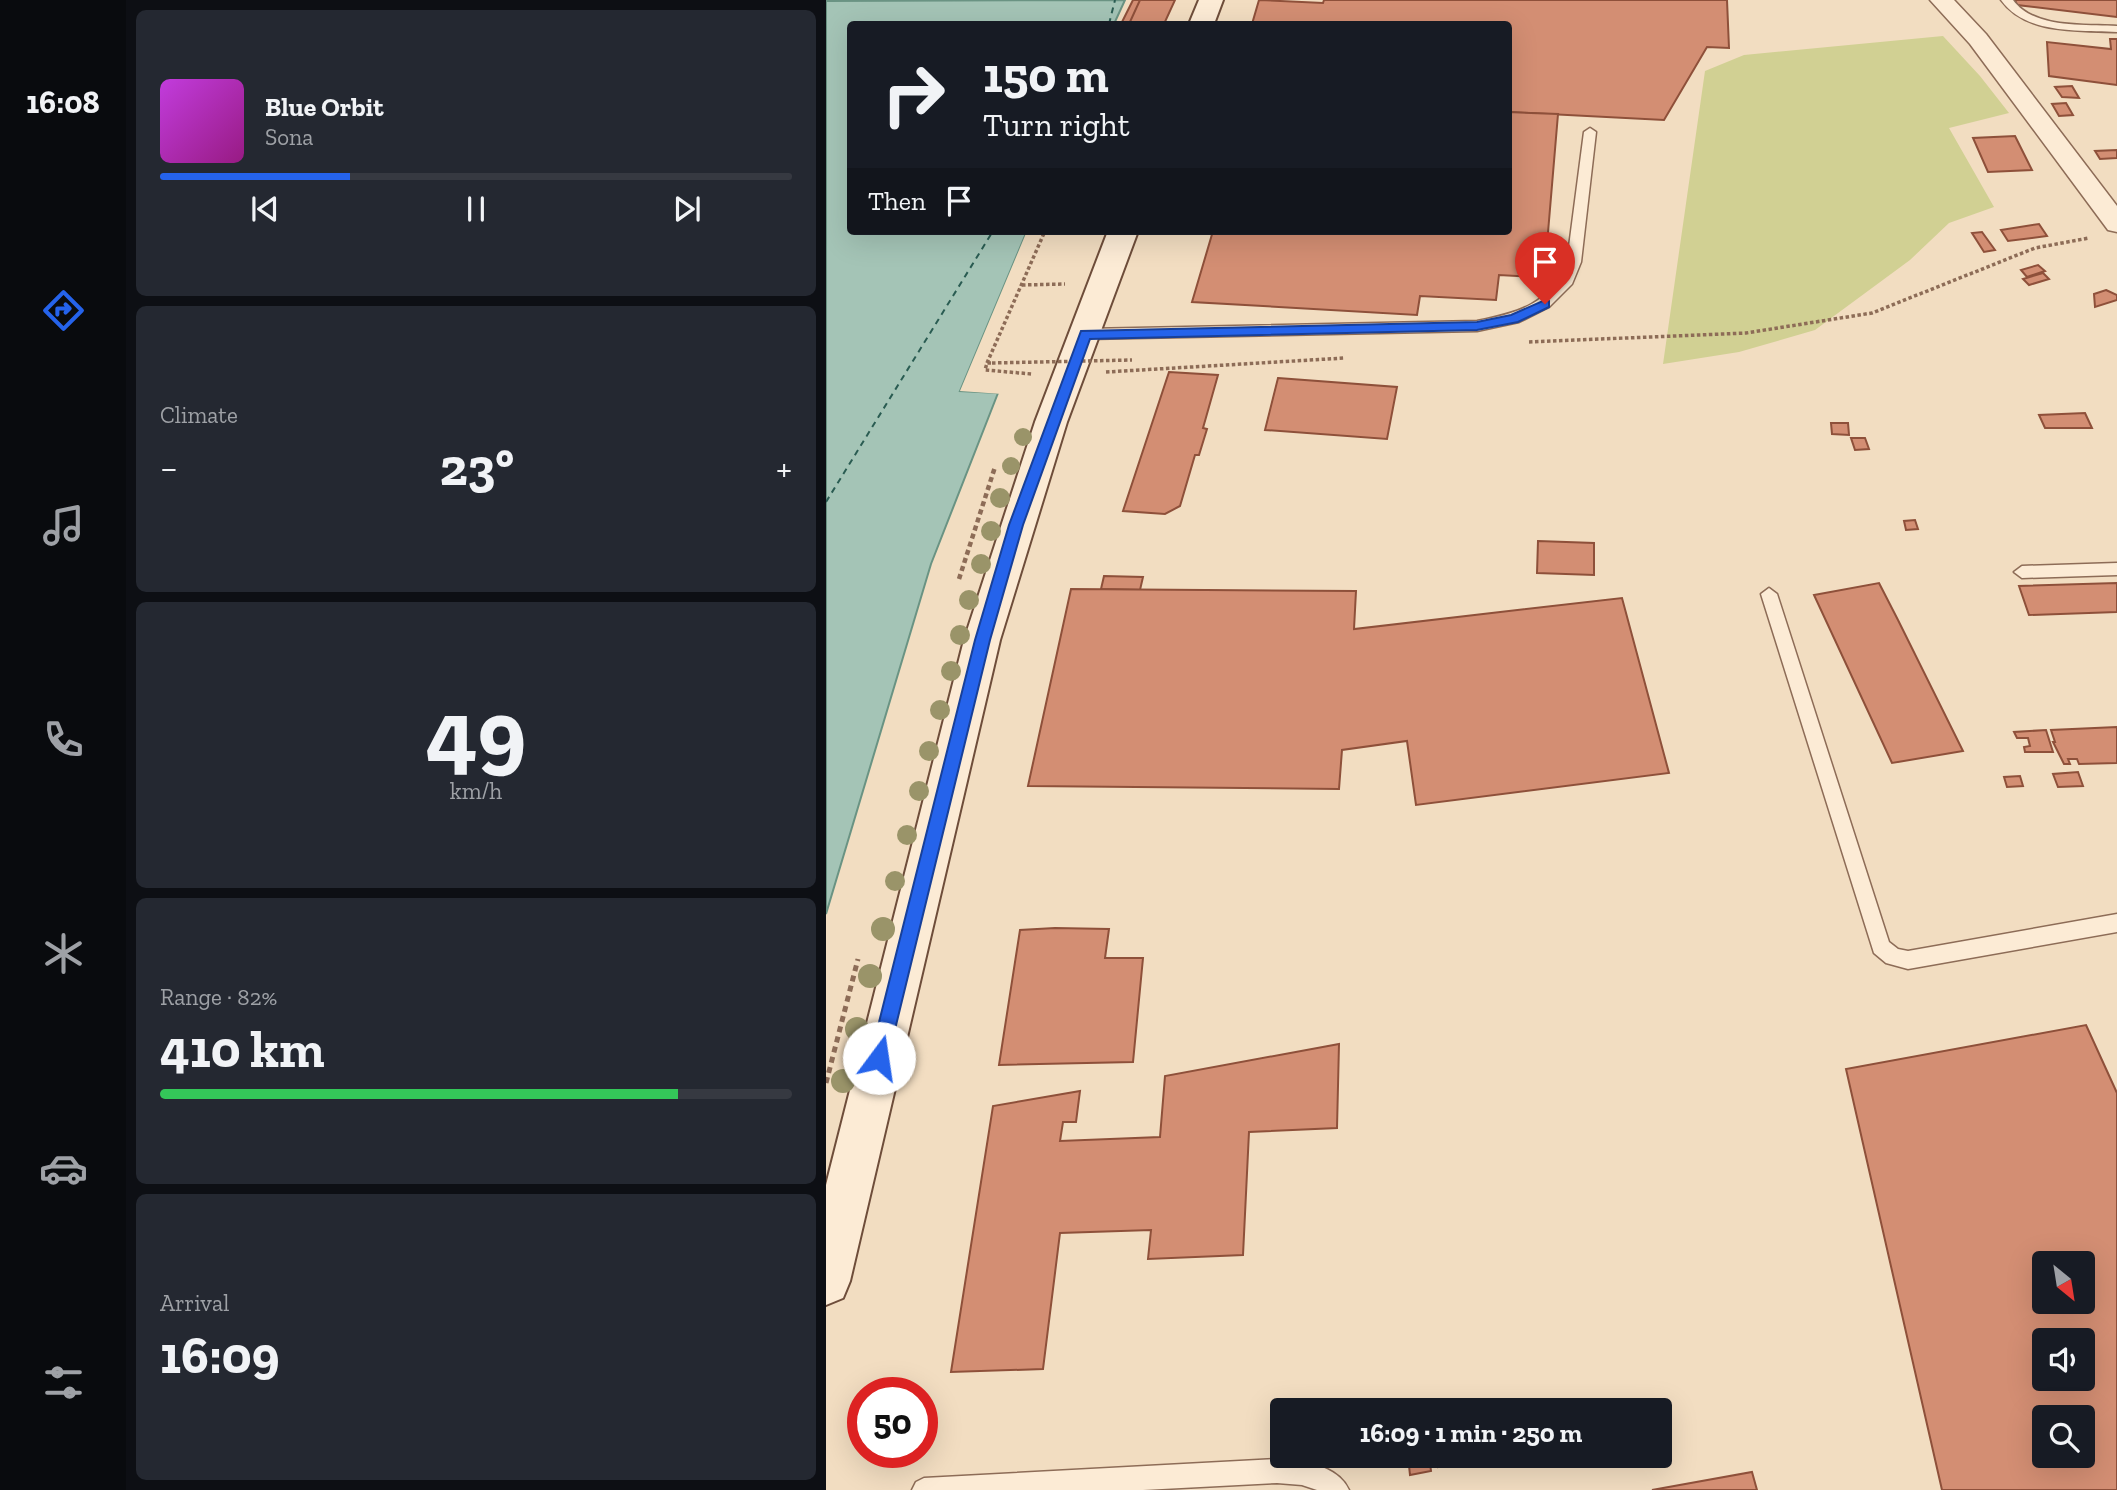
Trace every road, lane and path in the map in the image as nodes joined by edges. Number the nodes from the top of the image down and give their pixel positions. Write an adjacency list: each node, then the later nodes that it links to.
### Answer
1 (1211, 0): 4 (main road)
2 (1941, 0): 7 (street)
3 (2007, 0): 5 (lane)
4 (1203, 21)
5 (2117, 29)
6 (1590, 132): 12 (lane)
7 (2110, 229): 13 (path)
8 (1043, 235): 11 (path)
9 (1122, 235): 12 (main road)
10 (1074, 284): 11 (path)
11 (1022, 285): 15 (path)
12 (1086, 334): 21 (main road)
13 (1705, 335)
14 (1132, 360): 15 (path, bridge)
15 (990, 363): 16 (path)
16 (1036, 374)
17 (2117, 569): 18 (lane)
18 (2022, 572)
19 (1769, 594): 20 (lane)
20 (2117, 923)
21 (826, 1281)
22 (924, 1490): 23 (lane)
23 (1336, 1490)

